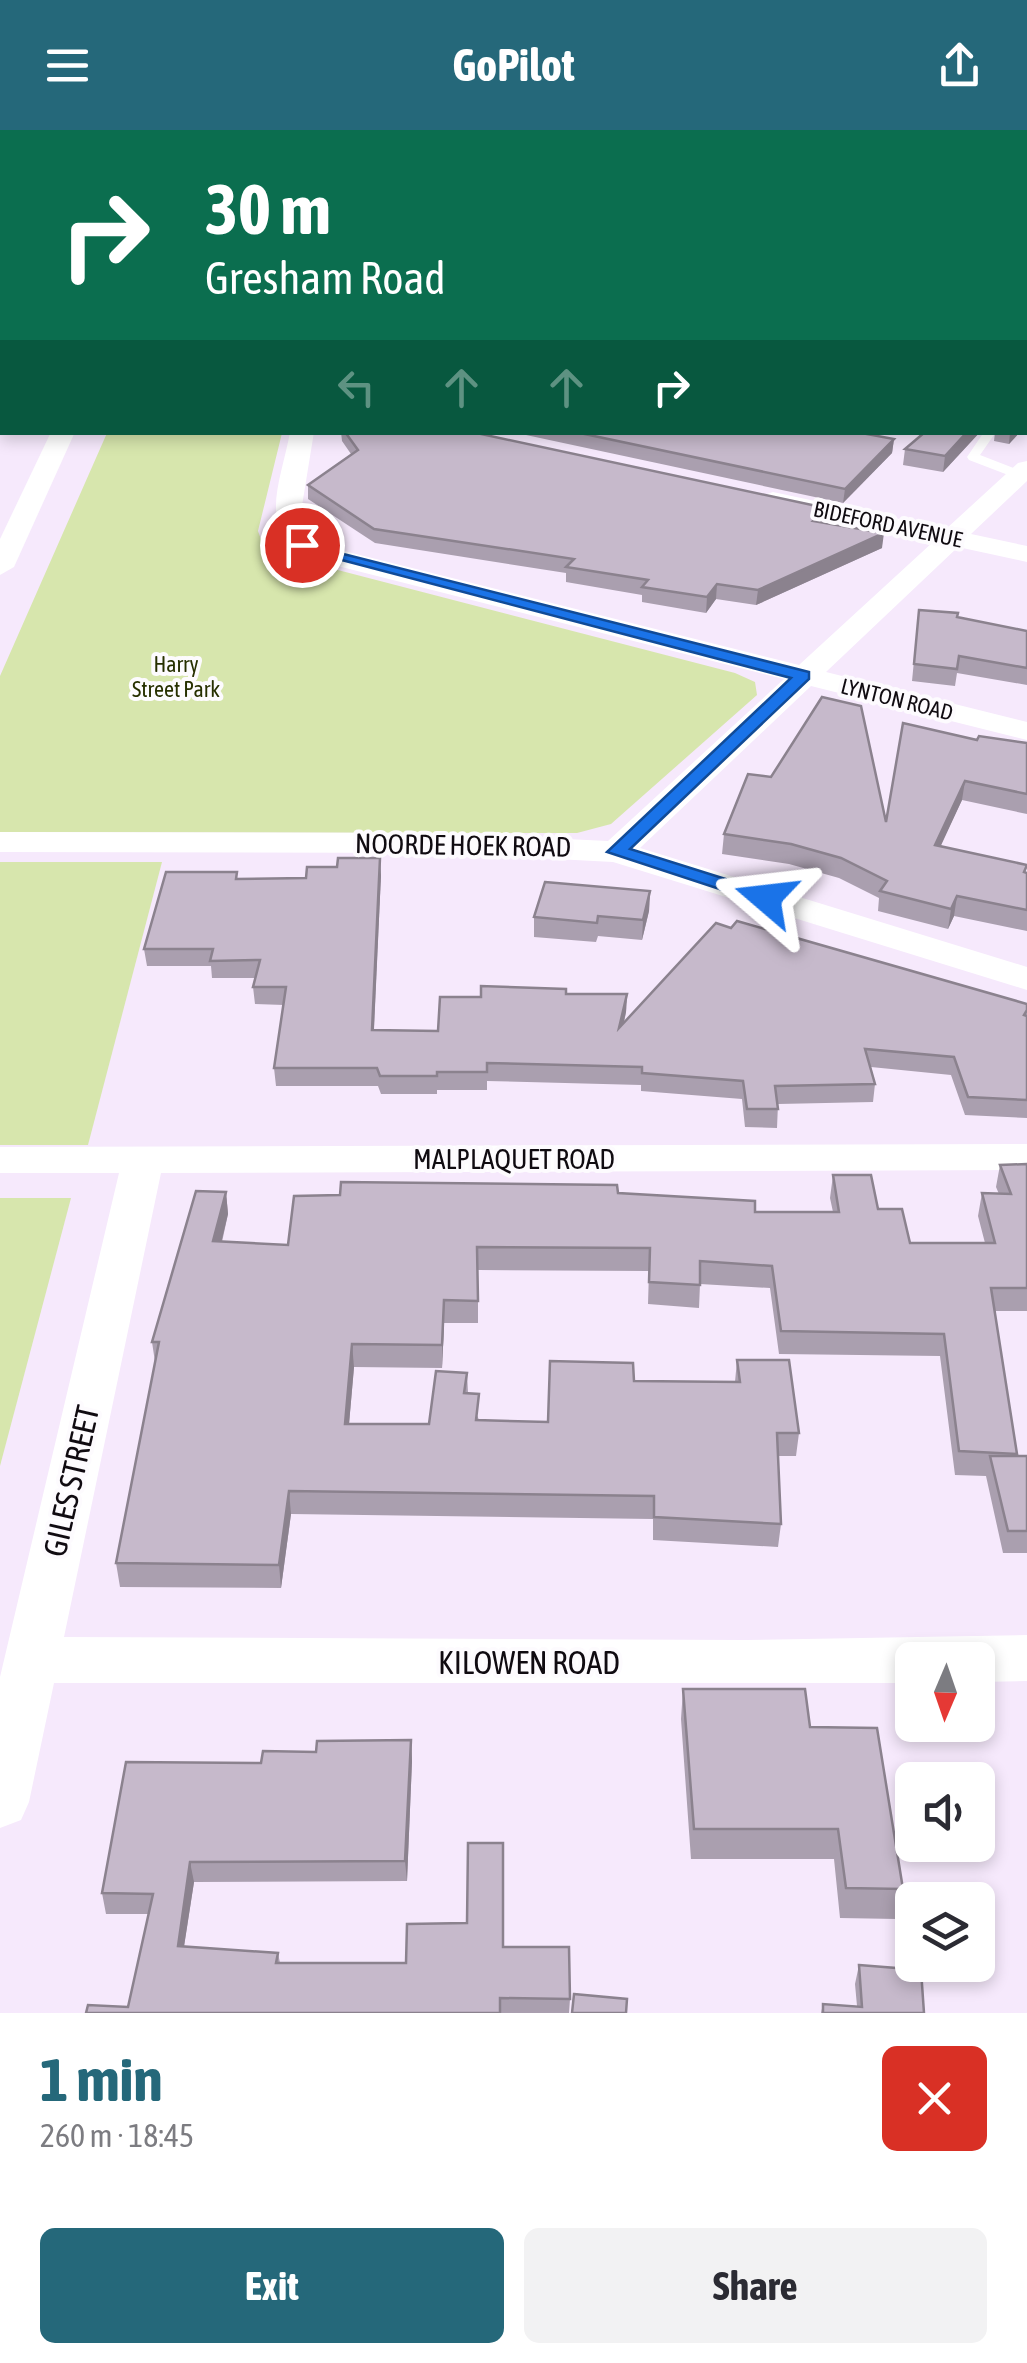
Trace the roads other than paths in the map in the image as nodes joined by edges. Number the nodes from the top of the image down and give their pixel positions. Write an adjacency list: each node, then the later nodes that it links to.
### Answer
1 (63, 435): 8 (street)
2 (301, 435): 9 (street, LYNTON ROAD)
3 (988, 435): 4 (lane)
4 (1024, 472): 6 (street)
5 (744, 494): 6 (street, BIDEFORD AVENUE)
6 (952, 538): 7 (street, BIDEFORD AVENUE); 9 (street)
7 (1027, 554)
8 (0, 567)
9 (803, 676): 10 (street, LYNTON ROAD); 12 (street)
10 (1027, 731)
11 (0, 842): 12 (street, NOORDE HOEK ROAD)
12 (616, 852): 13 (street, NOORDE HOEK ROAD)
13 (1027, 979)
14 (1027, 1157): 16 (street, MALPLAQUET ROAD)
15 (0, 1160): 16 (street, MALPLAQUET ROAD)
16 (143, 1160): 18 (street, GILES STREET)
17 (1027, 1658): 18 (street, KILOWEN ROAD)
18 (32, 1660): 19 (street, GILES STREET)
19 (0, 1802)

